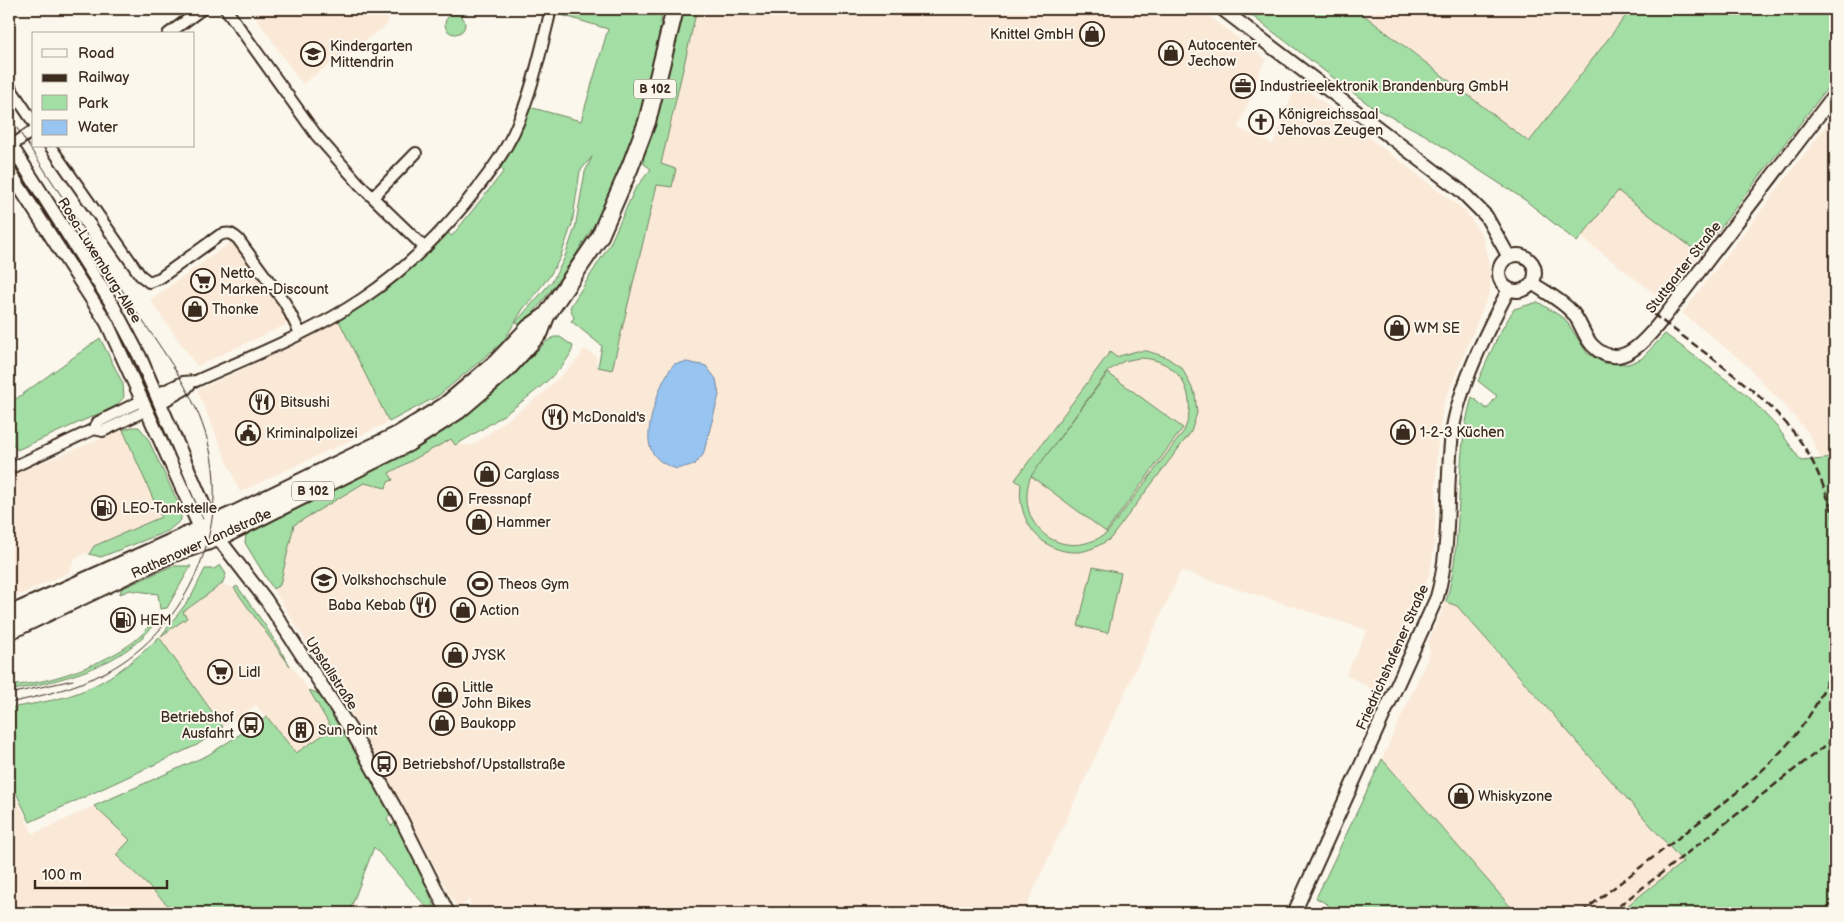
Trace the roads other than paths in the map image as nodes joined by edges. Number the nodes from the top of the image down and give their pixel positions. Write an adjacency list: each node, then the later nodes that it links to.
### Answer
1 (202, 9): 6 (street)
2 (226, 9): 15 (street)
3 (551, 9): 16 (street)
4 (674, 9): 24 (main road, Rathenower Landstraße / B 102)
5 (1222, 9): 17 (street)
6 (171, 32)
7 (9, 86): 9 (street)
8 (1835, 94): 18 (street, Stuttgarter Straße)
9 (32, 120)
10 (32, 131): 11 (street)
11 (9, 145): 21 (street, Rosa-Luxemburg-Allee)
12 (51, 148): 20 (street, Rosa-Luxemburg-Allee)
13 (416, 153): 15 (street)
14 (9, 171): 22 (street, Rosa-Luxemburg-Allee)
15 (372, 197): 16 (street)
16 (425, 248): 20 (street)
17 (1509, 257): 18 (street); 19 (street)
18 (1532, 283): 19 (street)
19 (1509, 289): 28 (street, Friedrichshafener Straße)
20 (300, 334): 21 (street)
21 (159, 399): 22 (street); 24 (street, Rosa-Luxemburg-Allee)
22 (145, 405): 23 (street); 24 (street, Rosa-Luxemburg-Allee)
23 (9, 468)
24 (210, 530): 25 (main road, Rathenower Landstraße / B 102); 26 (main road, Rathenower Landstraße / B 102); 27 (street, Upstallstraße)
25 (9, 615)
26 (9, 631)
27 (448, 913)
28 (1294, 913)

